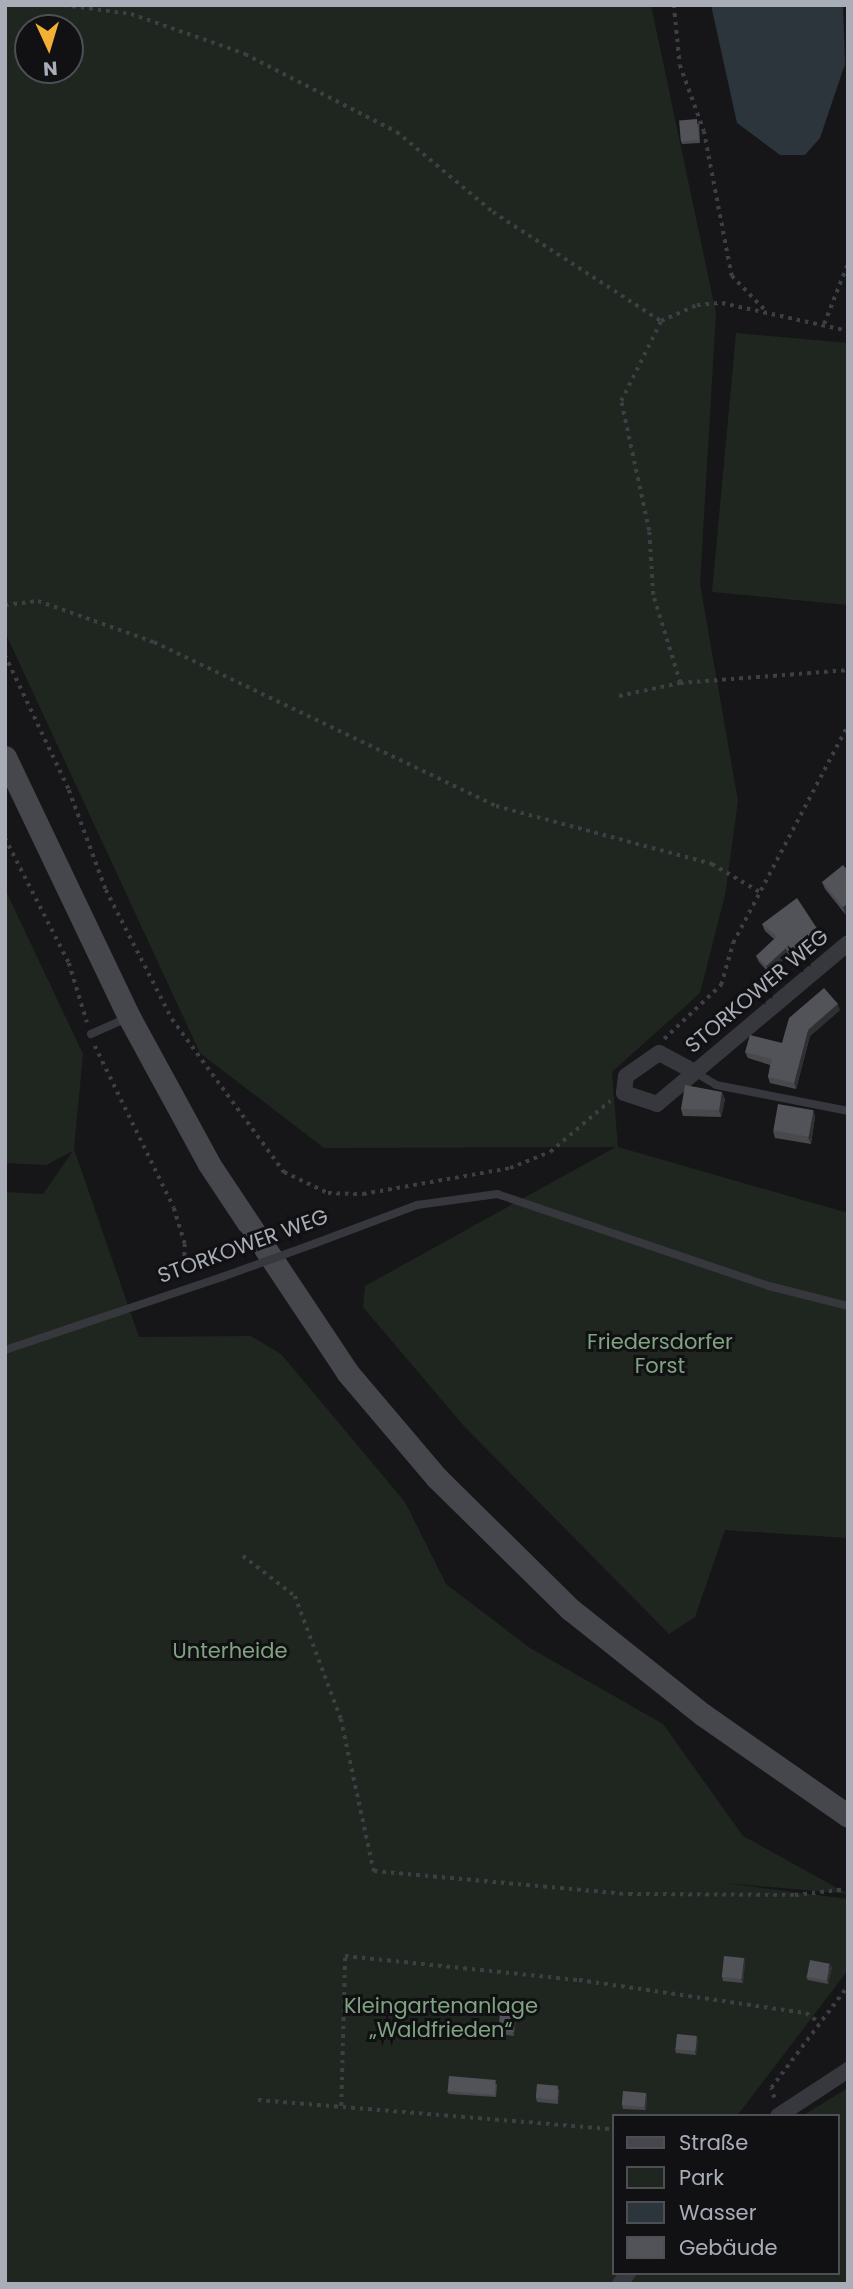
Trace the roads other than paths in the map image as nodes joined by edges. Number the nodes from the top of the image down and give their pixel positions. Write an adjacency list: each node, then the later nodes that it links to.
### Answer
1 (5, 757): 3 (main road)
2 (848, 943): 5 (street, STORKOWER WEG)
3 (129, 1017): 4 (lane); 9 (main road)
4 (91, 1034)
5 (693, 1072): 5 (street, STORKOWER WEG); 6 (lane)
6 (848, 1111)
7 (848, 1306): 8 (lane, STORKOWER WEG, bridge)
8 (5, 1350)
9 (848, 1816)
10 (848, 2070): 11 (street)
11 (781, 2114)

